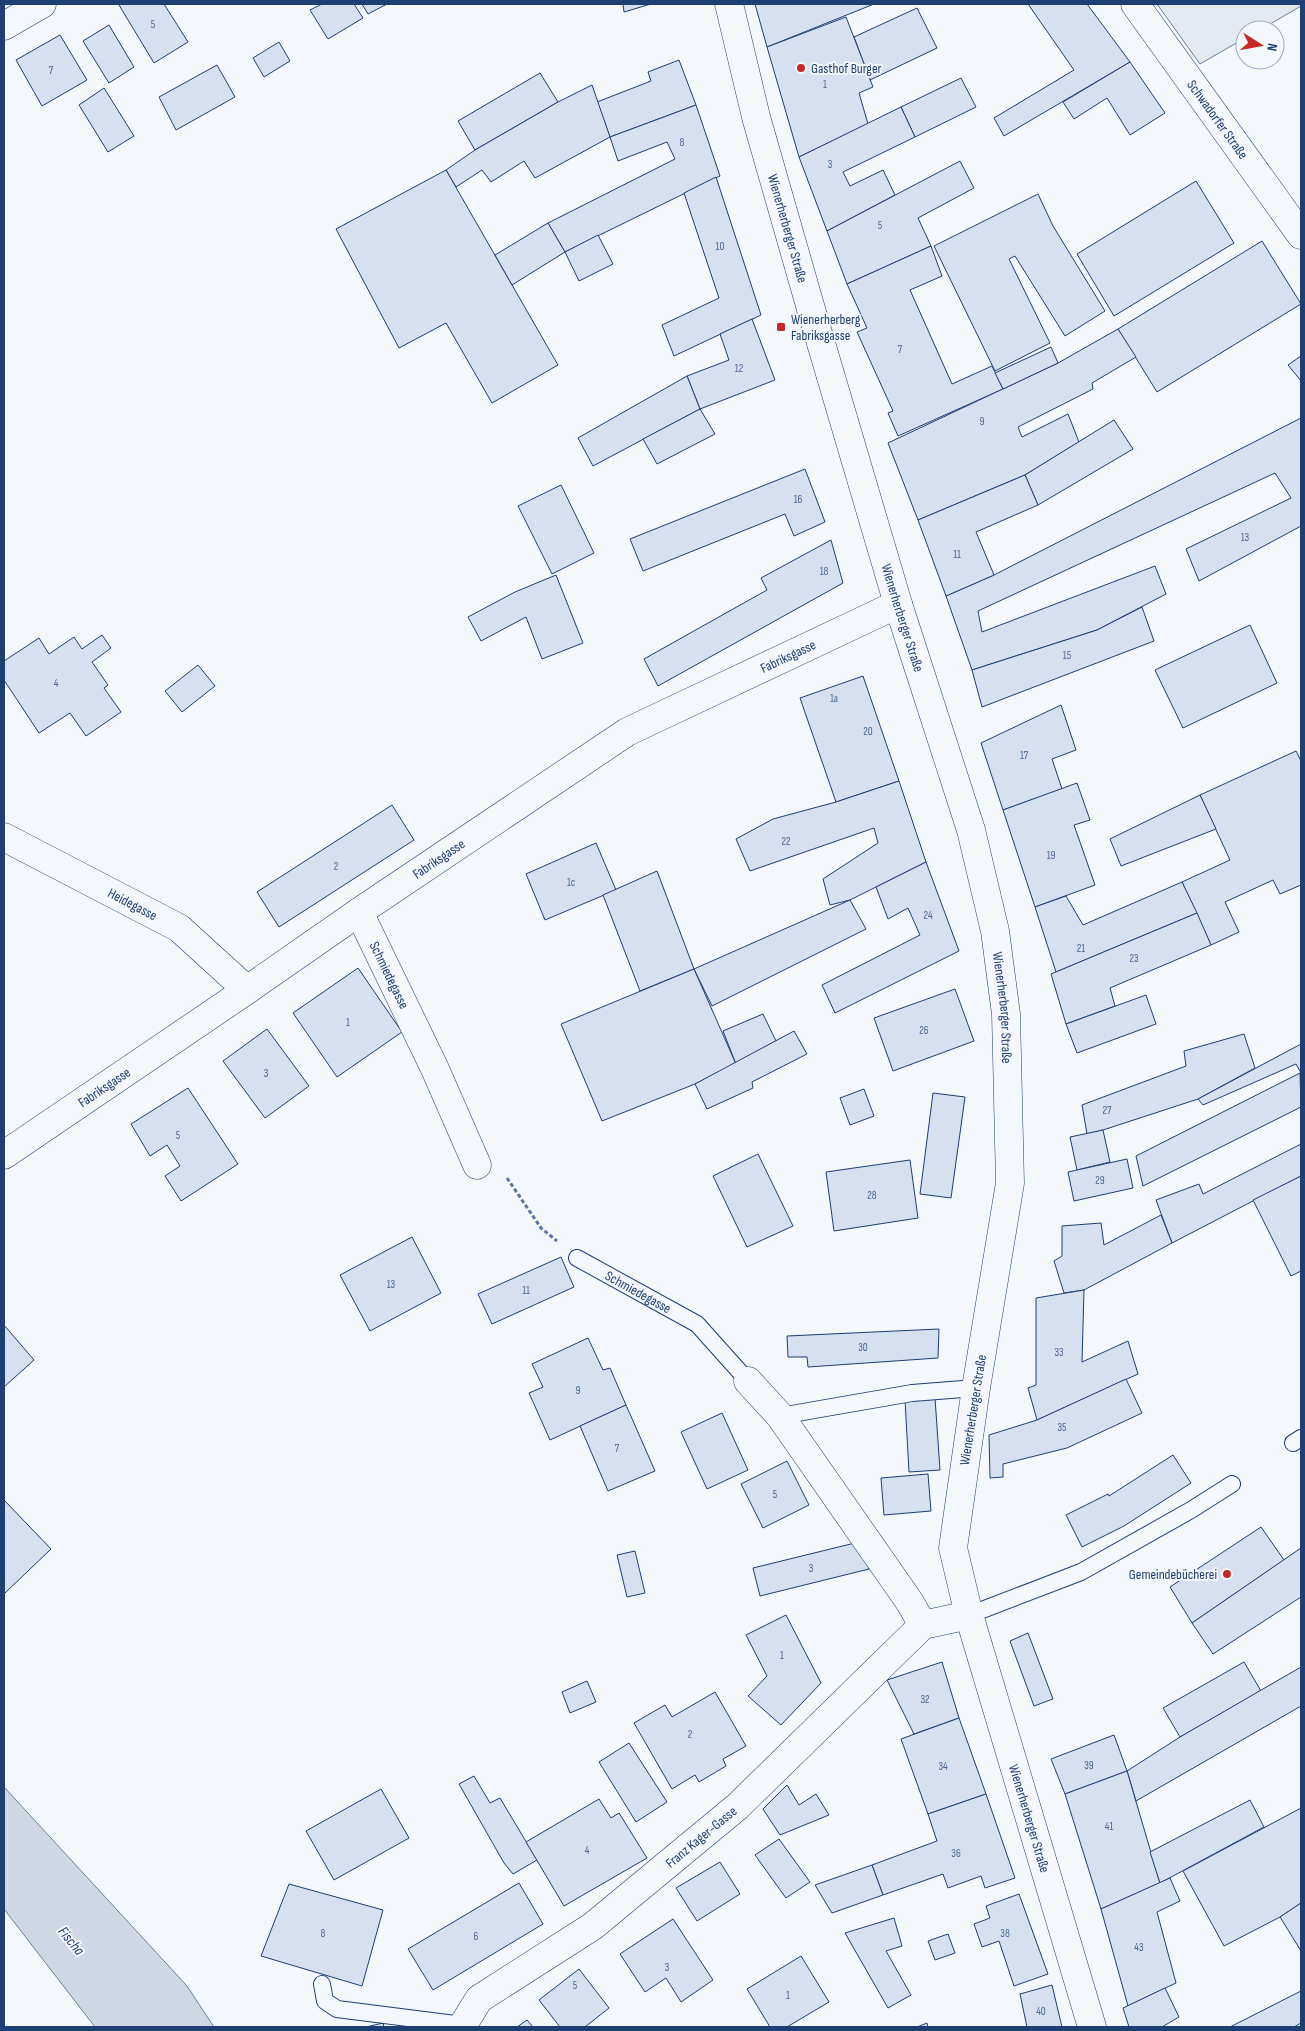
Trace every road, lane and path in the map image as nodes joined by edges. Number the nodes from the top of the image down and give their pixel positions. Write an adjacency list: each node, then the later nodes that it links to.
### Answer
1 (42, 4): 4 (street)
2 (729, 4): 6 (street, Wienerherberger Straße)
3 (1135, 4): 5 (street, Schwadorfer Straße)
4 (4, 26)
5 (1301, 235)
6 (898, 604): 8 (street, Fabriksgasse); 14 (street, Wienerherberger Straße)
7 (4, 837): 9 (street, Heidegasse)
8 (359, 912): 9 (street, Fabriksgasse); 11 (street, Schmiedegasse)
9 (247, 990): 10 (street, Fabriksgasse)
10 (4, 1155)
11 (477, 1165): 12 (path)
12 (577, 1258): 13 (lane, Schmiedegasse)
13 (748, 1381): 15 (street, Schmiedegasse)
14 (976, 1388): 15 (lane); 17 (street, Wienerherberger Straße)
15 (780, 1416): 18 (street, Schmiedegasse)
16 (1232, 1484): 17 (lane)
17 (969, 1615): 18 (street); 21 (street, Wienerherberger Straße)
18 (923, 1625): 20 (street, Franz Kager-Gasse)
19 (322, 1984): 20 (lane)
20 (463, 2026)
21 (1092, 2027)

